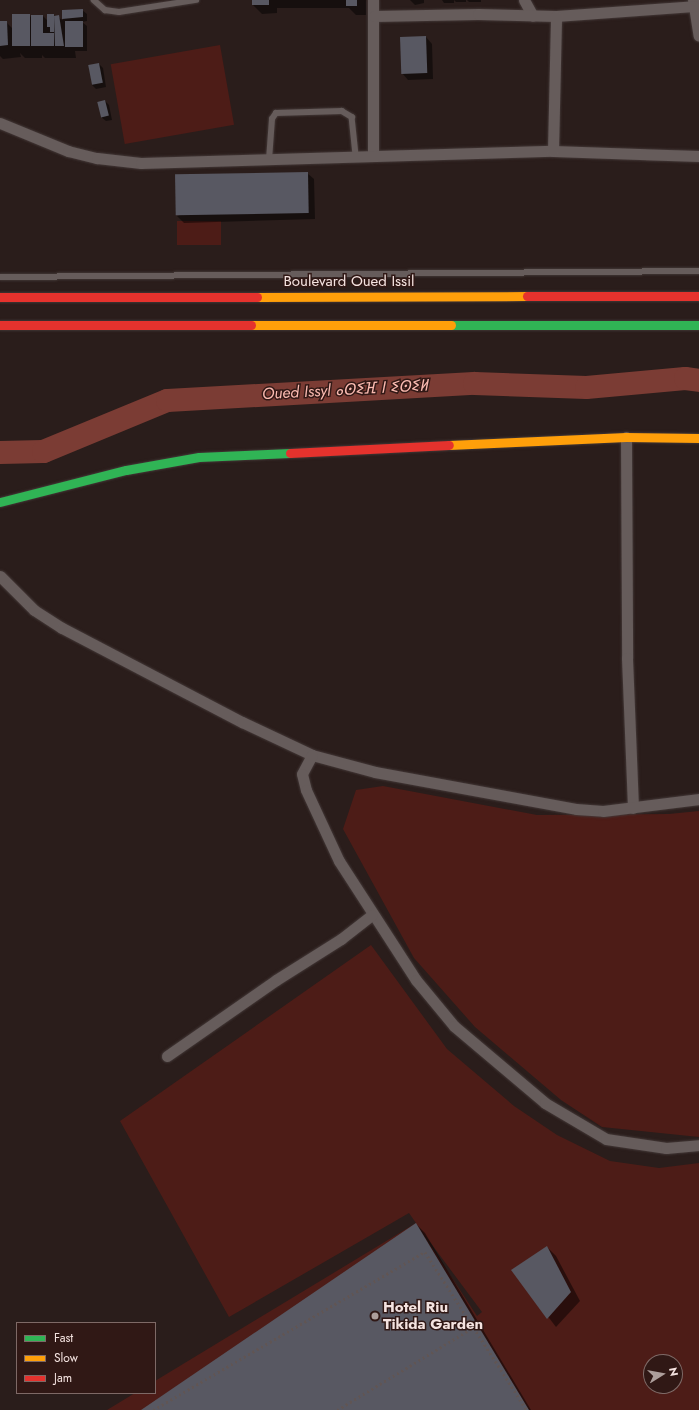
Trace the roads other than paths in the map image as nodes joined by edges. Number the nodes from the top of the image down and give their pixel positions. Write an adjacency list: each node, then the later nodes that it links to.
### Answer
1 (94, 0): 2 (lane)
2 (196, 0)
3 (373, 0): 7 (street)
4 (524, 0): 8 (street)
5 (693, 3): 6 (street); 10 (street)
6 (624, 5): 9 (street)
7 (374, 16): 8 (street); 13 (street)
8 (533, 16): 9 (street)
9 (556, 16): 12 (street)
10 (699, 36)
11 (0, 123): 16 (street)
12 (553, 151): 13 (street); 15 (street)
13 (374, 155): 14 (street)
14 (356, 156): 16 (street); 16 (lane)
15 (699, 156)
16 (269, 160)
17 (699, 271): 18 (lane)
18 (0, 277)
19 (699, 296): 20 (main road, Boulevard Oued Issil)
20 (0, 297)
21 (0, 325): 22 (main road)
22 (699, 325)
23 (626, 436): 24 (main road); 25 (main road); 29 (street)
24 (699, 438)
25 (0, 502)
26 (0, 576): 27 (street)
27 (312, 755): 29 (street); 30 (street)
28 (699, 799): 29 (street)
29 (633, 808)
30 (372, 915): 31 (street); 32 (street)
31 (167, 1056)
32 (699, 1145)

